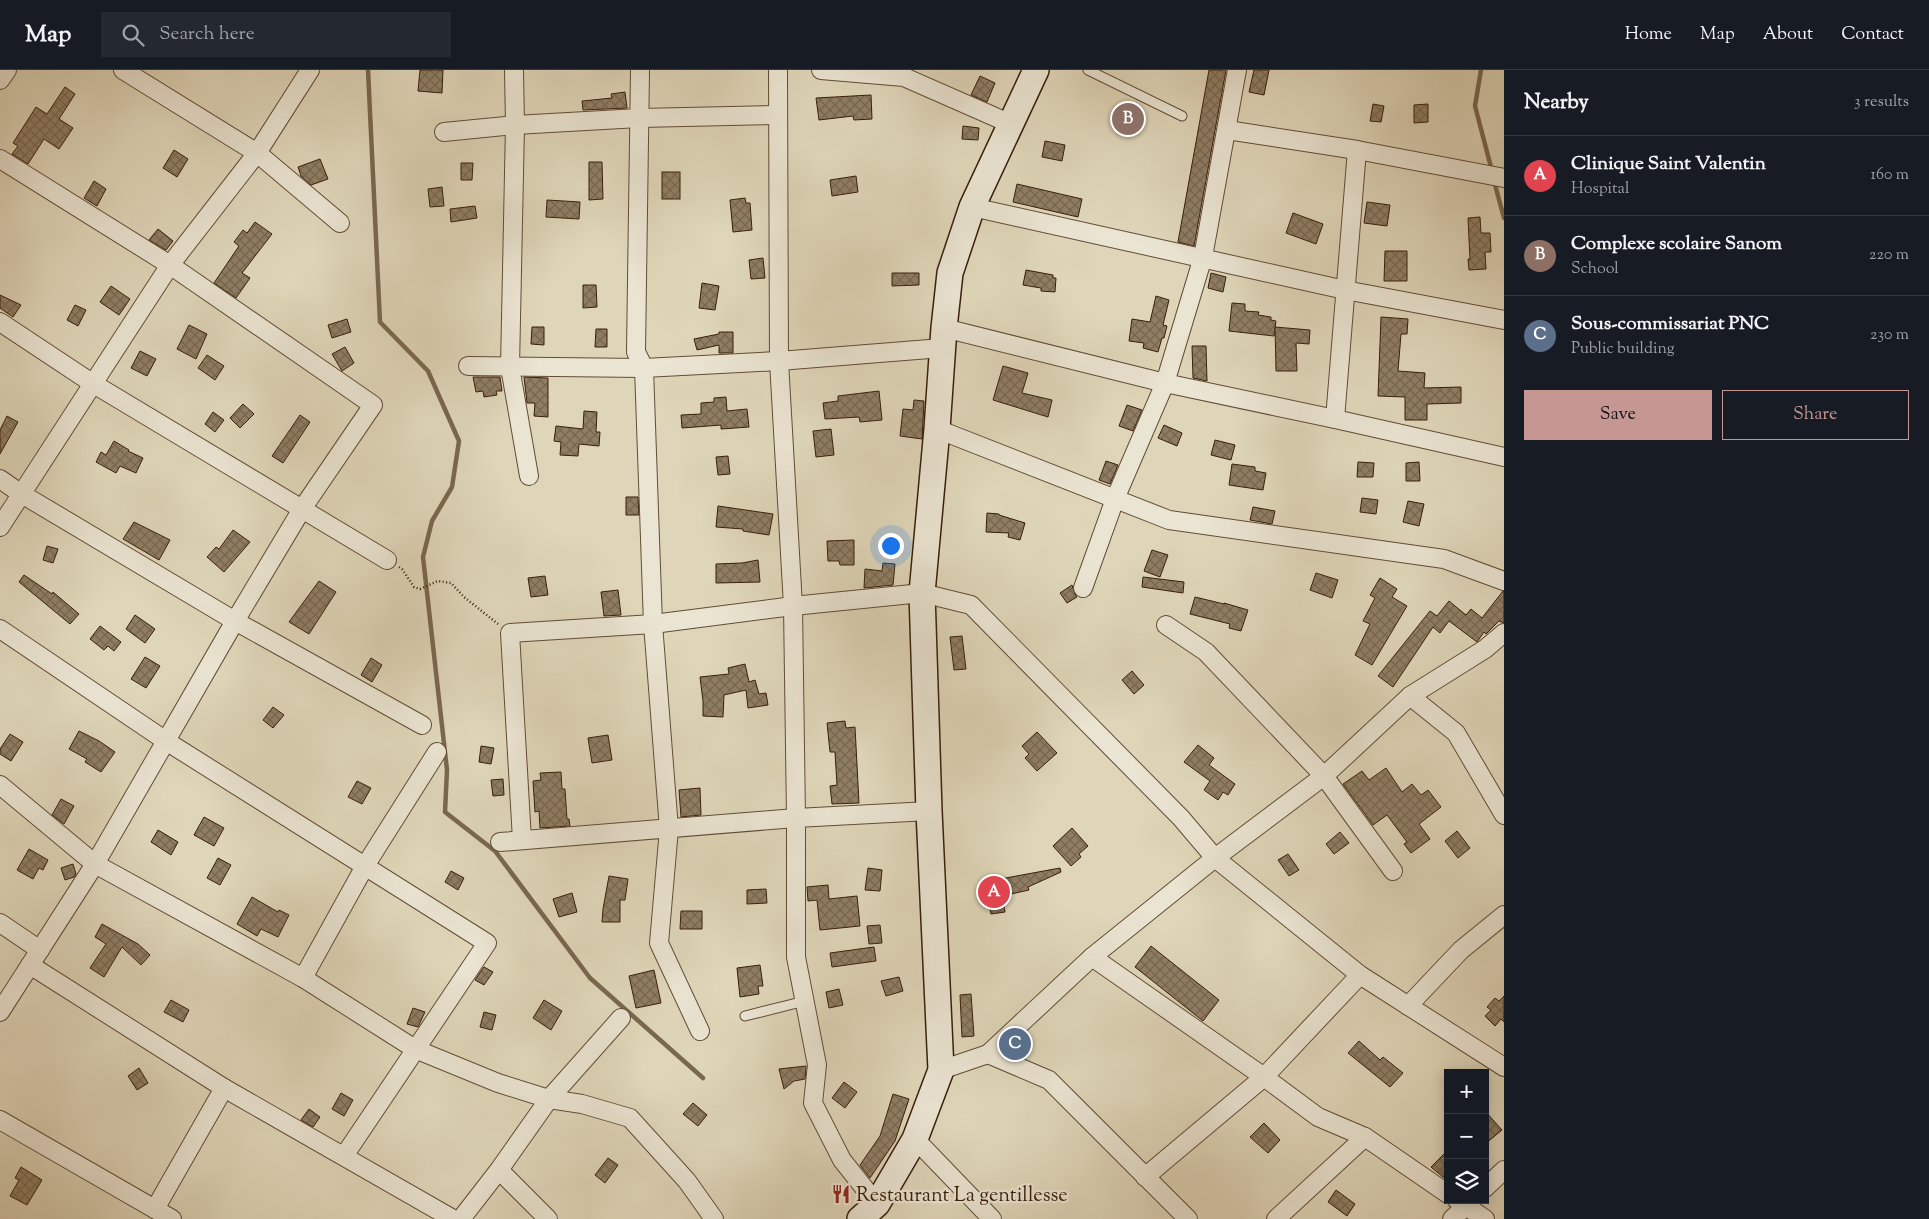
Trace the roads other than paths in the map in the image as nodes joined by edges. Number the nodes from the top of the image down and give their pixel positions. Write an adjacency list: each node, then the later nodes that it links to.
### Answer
1 (7, 70): 11 (street)
2 (123, 70): 20 (street)
3 (310, 70): 20 (street)
4 (514, 70): 16 (street)
5 (640, 70): 14 (street)
6 (778, 70): 12 (street)
7 (820, 70): 15 (street)
8 (1036, 70): 15 (street)
9 (1088, 70): 13 (lane)
10 (1238, 70): 17 (street)
11 (0, 80)
12 (778, 115): 14 (street); 31 (street)
13 (1182, 116)
14 (639, 118): 16 (street); 34 (street)
15 (1011, 124): 23 (street)
16 (515, 125): 18 (street); 33 (street)
17 (1227, 130): 19 (street); 25 (street)
18 (444, 132)
19 (1357, 150): 22 (street); 27 (street)
20 (257, 154): 24 (street); 26 (street)
21 (0, 159): 26 (street)
22 (1504, 178)
23 (972, 206): 25 (street); 30 (street)
24 (340, 223)
25 (1203, 257): 27 (street); 35 (street)
26 (170, 265): 36 (street); 44 (street)
27 (1346, 290): 28 (street); 37 (street)
28 (1504, 320)
29 (0, 322): 36 (street)
30 (943, 338): 31 (street); 35 (street); 38 (street)
31 (779, 361): 34 (street); 50 (street)
32 (468, 366): 33 (street)
33 (510, 367): 34 (street); 40 (street)
34 (644, 368): 52 (street)
35 (1166, 383): 37 (street); 43 (street)
36 (92, 384): 42 (street); 44 (street)
37 (1335, 419): 39 (street)
38 (937, 429): 43 (street); 49 (street)
39 (1504, 457)
40 (529, 476)
41 (0, 479): 42 (street)
42 (20, 493): 45 (street); 51 (street)
43 (1115, 498): 47 (street); 48 (street)
44 (302, 509): 46 (street); 51 (street)
45 (0, 527)
46 (387, 560)
47 (1504, 580)
48 (1083, 588)
49 (922, 593): 50 (street); 62 (street); 68 (street)
50 (793, 606): 52 (street); 64 (street)
51 (234, 621): 57 (street); 58 (street)
52 (654, 624): 65 (street); 66 (street)
53 (1166, 625): 60 (street)
54 (0, 629): 58 (street)
55 (1504, 634): 56 (street)
56 (1410, 696): 60 (street); 63 (street)
57 (422, 725)
58 (166, 741): 69 (street); 70 (street)
59 (437, 752): 70 (street)
60 (1324, 776): 68 (street); 71 (street)
61 (0, 785): 69 (street)
62 (929, 810): 64 (street); 88 (street)
63 (1504, 815)
64 (796, 818): 65 (street); 79 (street)
65 (669, 829): 66 (street); 84 (street)
66 (522, 840): 67 (street)
67 (500, 842)
68 (1215, 858): 75 (street); 77 (street)
69 (95, 864): 74 (street); 78 (street)
70 (366, 866): 78 (street); 85 (street)
71 (1393, 871)
72 (1504, 915): 80 (street)
73 (0, 923): 74 (street)
74 (40, 950): 76 (street)
75 (1092, 957): 86 (street); 89 (street)
76 (30, 965): 81 (street); 90 (street)
77 (1360, 976): 80 (street); 89 (street)
78 (303, 978): 85 (street)
79 (805, 1001): 82 (lane); 104 (street)
80 (1408, 1006): 87 (street)
81 (0, 1012)
82 (745, 1016)
83 (621, 1018): 91 (street)
84 (700, 1031)
85 (416, 1050): 91 (street); 95 (street)
86 (988, 1054): 88 (street); 98 (street)
87 (1504, 1067)
88 (942, 1070): 94 (street)
89 (1264, 1077): 93 (street); 98 (street)
90 (224, 1088): 95 (street); 103 (street)
91 (549, 1099): 96 (street); 109 (street)
92 (0, 1120): 103 (street)
93 (1365, 1137): 100 (street); 112 (street)
94 (915, 1139): 104 (street); 110 (street)
95 (344, 1156): 106 (street)
96 (499, 1170): 107 (street); 108 (street)
97 (1504, 1170): 99 (street)
98 (1144, 1177): 111 (street)
99 (1489, 1184)
100 (1444, 1191)
101 (1463, 1204): 113 (street)
102 (1467, 1204): 114 (street)
103 (155, 1209): 105 (street)
104 (869, 1211)
105 (172, 1219)
106 (453, 1219)
107 (460, 1219)
108 (548, 1219)
109 (714, 1219)
110 (992, 1219)
111 (1188, 1219)
112 (1276, 1219)
113 (1452, 1219)
114 (1485, 1219)

